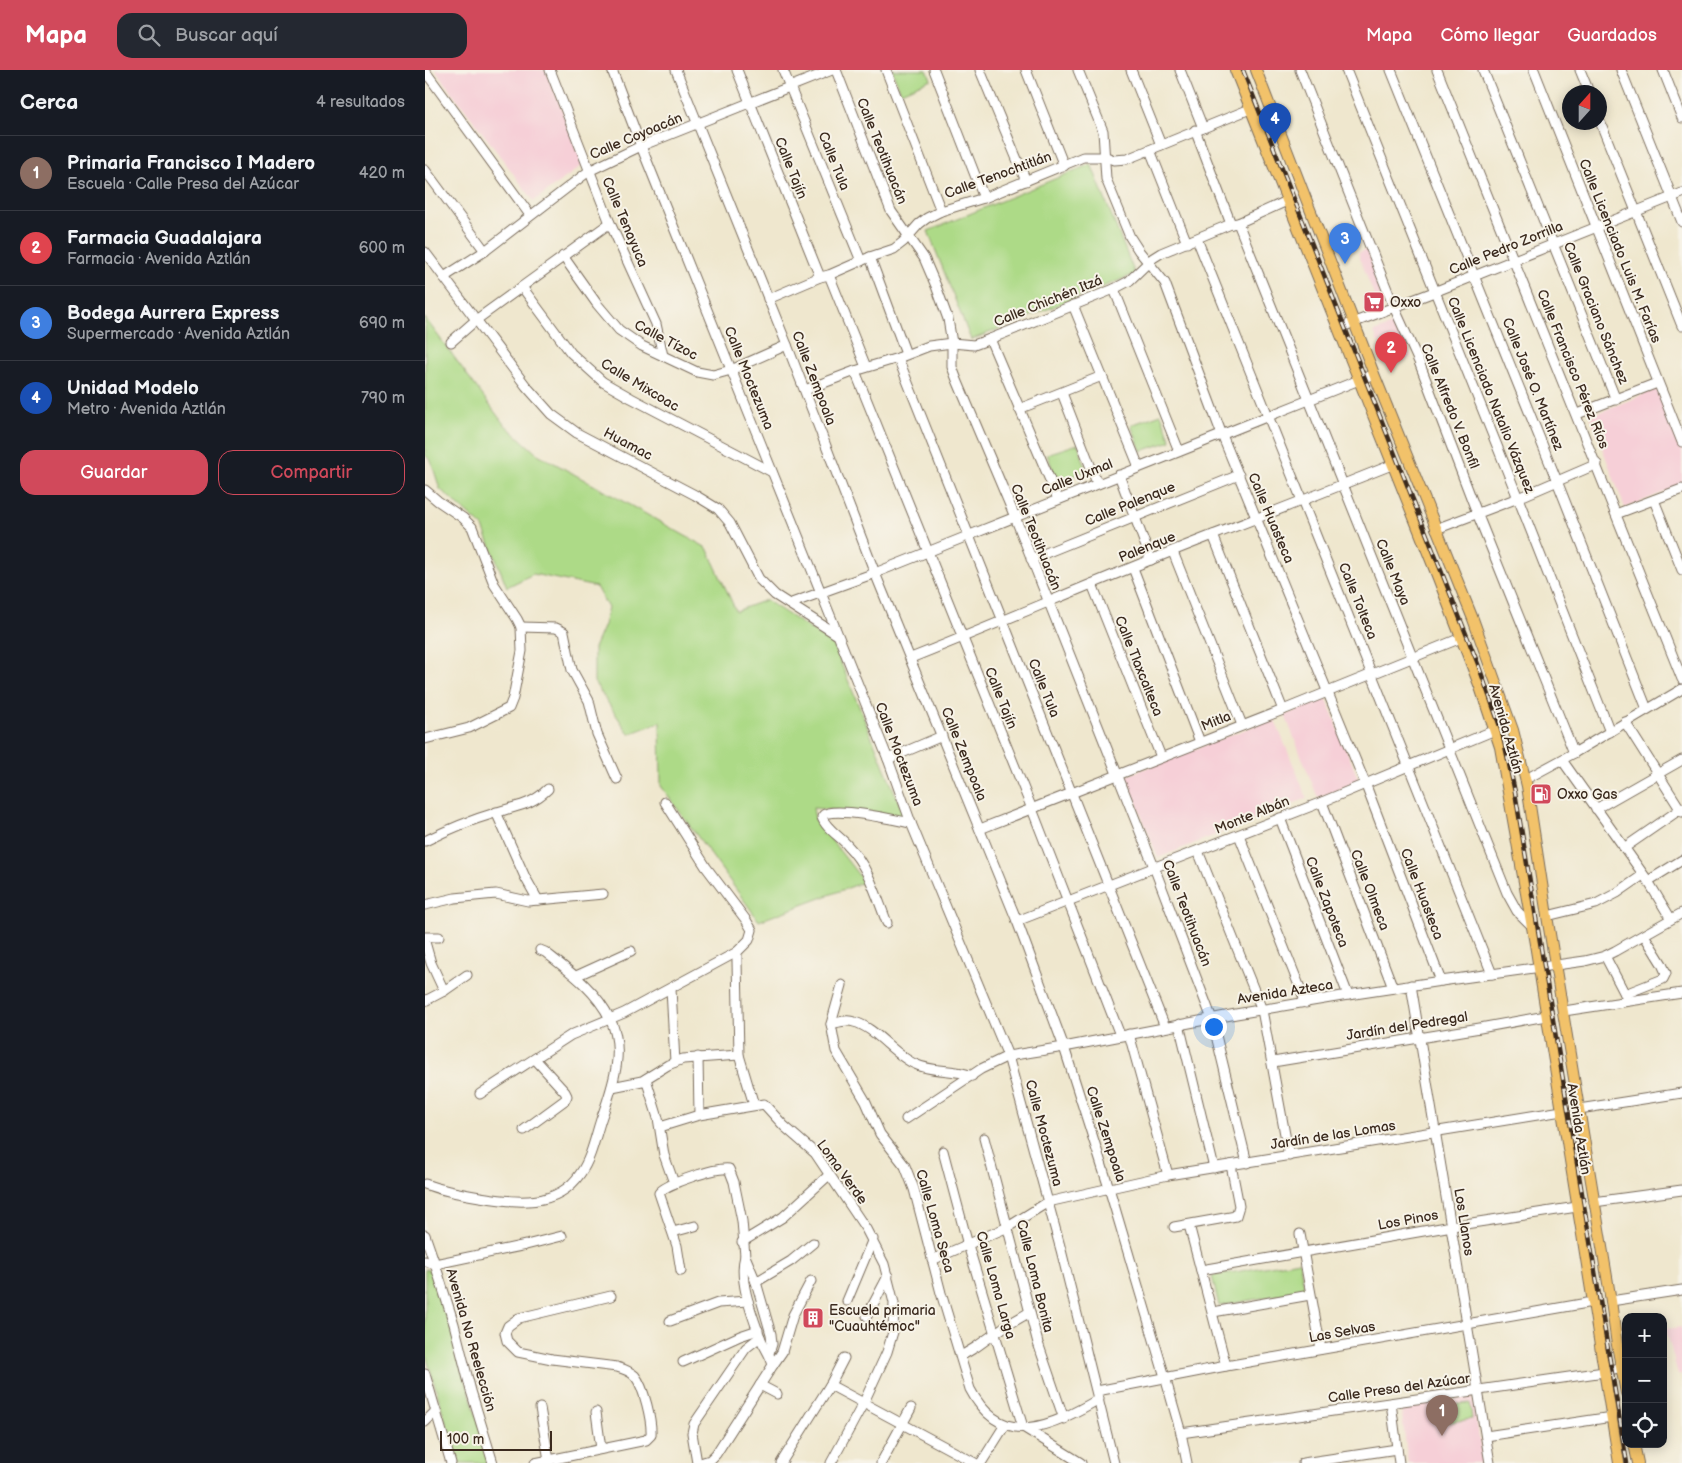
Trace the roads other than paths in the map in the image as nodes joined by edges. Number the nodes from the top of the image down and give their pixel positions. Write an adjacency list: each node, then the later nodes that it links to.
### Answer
1 (550, 70): 40 (street, Calle Tenayuca)
2 (612, 70): 35 (street, Calle Moctezuma)
3 (675, 70): 31 (street, Calle Zempoala)
4 (737, 70): 28 (street, Calle Tajín)
5 (783, 70): 27 (street, Calle Tula)
6 (834, 70): 27 (street, Calle Coyoacán); 53 (street, Calle Teotihuacán)
7 (886, 70): 46 (street)
8 (934, 70): 44 (street)
9 (980, 70): 41 (street)
10 (1026, 70): 38 (street)
11 (1078, 70): 37 (street, Calle Huasteca)
12 (1131, 70): 34 (street)
13 (1180, 70): 32 (street, Calle Maya)
14 (1235, 70): 29 (main road, Avenida Aztlán)
15 (1256, 70): 74 (main road, Avenida Aztlán)
16 (1301, 70): 72 (street, Calle Alfredo V. Bonfil)
17 (1346, 70): 69 (street, Calle Licenciado Natalio Vázquez)
18 (1391, 70): 65 (street, Calle José O. Martínez)
19 (1437, 70): 61 (street, Calle Francisco Pérez Ríos)
20 (1483, 70): 56 (street, Calle Graciano Sánchez)
21 (1534, 70): 52 (street, Calle Licenciado Luis M. Farías)
22 (1580, 70): 26 (street)
23 (1621, 70): 43 (street)
24 (1663, 70): 30 (street)
25 (425, 71): 48 (street)
26 (1586, 85)
27 (790, 86): 28 (street, Calle Coyoacán); 62 (street, Calle Tula)
28 (750, 103): 31 (street, Calle Coyoacán); 64 (street, Calle Tajín)
29 (1250, 109): 32 (street, Calle Tenochtitlán); 45 (main road, Avenida Aztlán)
30 (1682, 118)
31 (697, 125): 35 (street, Calle Coyoacán); 70 (street, Calle Zempoala)
32 (1199, 129): 34 (street, Calle Tenochtitlán); 51 (street, Calle Maya)
33 (1603, 130): 47 (street)
34 (1161, 144): 36 (street, Calle Tenochtitlán)
35 (641, 146): 40 (street, Calle Coyoacán); 84 (street, Calle Moctezuma)
36 (1150, 150): 37 (street, Calle Tenochtitlán); 55 (street)
37 (1106, 157): 38 (street, Calle Tenochtitlán); 63 (street, Calle Huasteca)
38 (1064, 166): 41 (street, Calle Tenochtitlán)
39 (425, 170): 57 (street)
40 (589, 172): 48 (street, Calle Coyoacán); 50 (street, Calle Tenayuca)
41 (1026, 181): 44 (street, Calle Tenochtitlán)
42 (1682, 193): 43 (street, Calle Pedro Zorrilla)
43 (1672, 197): 47 (street, Calle Pedro Zorrilla); 49 (street)
44 (984, 198): 46 (street, Calle Tenochtitlán)
45 (1287, 201): 51 (street, Calle Chichén Itzá); 76 (main road, Avenida Aztlán)
46 (941, 211): 53 (street, Calle Tenochtitlán)
47 (1636, 211): 52 (street, Calle Pedro Zorrilla); 75 (street)
48 (531, 215): 57 (street, Calle Coyoacán)
49 (1682, 222)
50 (610, 223): 59 (street); 81 (street, Calle Tenayuca)
51 (1235, 223): 54 (street, Calle Chichén Itzá); 92 (street, Calle Maya)
52 (1595, 227): 56 (street, Calle Pedro Zorrilla); 89 (street, Calle Licenciado Luis M. Farías)
53 (908, 236): 60 (street, Calle Tenochtitlán); 79 (street, Calle Teotihuacán)
54 (1197, 239): 55 (street, Calle Chichén Itzá); 96 (street, Calle Tolteca)
55 (1187, 243): 63 (street, Calle Chichén Itzá)
56 (1553, 244): 61 (street, Calle Pedro Zorrilla); 93 (street, Calle Graciano Sánchez)
57 (485, 251): 66 (street, Calle Coyoacán)
58 (425, 252): 66 (street, Huamac)
59 (563, 256): 67 (street); 81 (street, Calle Tízoc)
60 (870, 257): 62 (street, Calle Tenochtitlán); 82 (street, Calle Tula)
61 (1513, 260): 65 (street, Calle Pedro Zorrilla); 95 (street, Calle Francisco Pérez Ríos)
62 (861, 261): 64 (street, Calle Tenochtitlán)
63 (1149, 263): 68 (street, Calle Chichén Itzá); 97 (street, Calle Huasteca)
64 (825, 276): 70 (street, Calle Tenochtitlán); 83 (street, Calle Tajín)
65 (1474, 276): 69 (street, Calle Pedro Zorrilla); 106 (street, Calle José O. Martínez)
66 (444, 277): 73 (street, Huamac)
67 (522, 287): 73 (street); 103 (street, Calle Mixcoac)
68 (1114, 289): 71 (street, Calle Chichén Itzá); 99 (street)
69 (1434, 292): 72 (street, Calle Pedro Zorrilla); 111 (street, Calle Licenciado Natalio Vázquez)
70 (768, 299): 80 (street, Calle Zempoala)
71 (1073, 305): 77 (street, Calle Chichén Itzá); 87 (street)
72 (1394, 307): 74 (street, Calle Pedro Zorrilla); 115 (street, Calle Alfredo V. Bonfil)
73 (476, 320): 78 (street); 133 (street, Huamac)
74 (1354, 322): 76 (street, Calle Pedro Zorrilla); 86 (main road, Avenida Aztlán)
75 (1682, 326)
76 (1339, 328): 88 (main road, Avenida Aztlán)
77 (990, 339): 79 (street, Calle Chichén Itzá); 94 (street)
78 (451, 342)
79 (952, 343): 82 (street, Calle Chichén Itzá); 117 (street, Calle Teotihuacán)
80 (787, 345): 84 (street, Calle Tízoc); 90 (street, Calle Zempoala)
81 (663, 356): 84 (street, Calle Tízoc)
82 (902, 356): 83 (street, Calle Chichén Itzá); 121 (street, Calle Tula)
83 (866, 367): 85 (street, Calle Chichén Itzá)
84 (731, 370): 103 (street, Calle Moctezuma)
85 (855, 371): 90 (street, Calle Chichén Itzá); 123 (street, Calle Tajín)
86 (1374, 374): 88 (street, Calle Uxmal); 120 (main road, Avenida Aztlán)
87 (1102, 376): 91 (street); 102 (street)
88 (1360, 379): 92 (street, Calle Uxmal); 100 (main road, Avenida Aztlán)
89 (1657, 383): 93 (street); 98 (street, Calle Licenciado Luis M. Farías)
90 (805, 390): 129 (street, Calle Zempoala)
91 (1062, 393): 94 (street); 107 (street)
92 (1308, 400): 96 (street, Calle Uxmal); 108 (street, Calle Maya)
93 (1615, 400): 95 (street)
94 (1019, 409): 112 (street)
95 (1577, 414): 101 (street, Calle Francisco Pérez Ríos)
96 (1267, 416): 97 (street, Calle Uxmal); 114 (street, Calle Tolteca)
97 (1222, 434): 99 (street, Calle Uxmal); 105 (street, Calle Huasteca)
98 (1681, 437)
99 (1179, 451): 102 (street, Calle Uxmal)
100 (1394, 464): 108 (street, Palenque); 138 (main road, Avenida Aztlán)
101 (1597, 464): 106 (street); 116 (street, Calle Francisco Pérez Ríos)
102 (1139, 467): 104 (street, Calle Uxmal)
103 (772, 472): 131 (street, Calle Moctezuma)
104 (1119, 475): 107 (street, Calle Uxmal); 118 (street)
105 (1239, 475): 118 (street, Calle Palenque); 119 (street, Calle Huasteca)
106 (1557, 481): 111 (street); 145 (street, Calle José O. Martínez)
107 (1097, 483): 112 (street, Calle Uxmal)
108 (1342, 485): 114 (street, Palenque); 139 (street, Calle Maya)
109 (1682, 489): 113 (street)
110 (425, 490): 135 (street)
111 (1518, 498): 115 (street); 150 (street, Calle Licenciado Natalio Vázquez)
112 (1058, 499): 117 (street, Calle Uxmal)
113 (1654, 500): 116 (street); 128 (street)
114 (1302, 502): 119 (street, Palenque); 141 (street, Calle Tolteca)
115 (1477, 513): 120 (street); 155 (street, Calle Alfredo V. Bonfil)
116 (1617, 514): 142 (street, Calle Francisco Pérez Ríos)
117 (1015, 517): 121 (street, Calle Uxmal); 125 (street, Calle Teotihuacán)
118 (1135, 518): 125 (street, Calle Palenque); 126 (street)
119 (1258, 519): 122 (street, Palenque); 144 (street, Calle Huasteca)
120 (1437, 530): 164 (main road, Avenida Aztlán)
121 (969, 535): 123 (street, Calle Uxmal); 134 (street, Calle Tula)
122 (1213, 535): 124 (street, Palenque); 146 (street)
123 (928, 552): 129 (street, Calle Uxmal); 137 (street, Calle Tajín)
124 (1173, 552): 126 (street, Palenque); 148 (street)
125 (1031, 559): 132 (street, Calle Teotihuacán)
126 (1151, 560): 127 (street, Palenque)
127 (1133, 568): 130 (street, Palenque); 153 (street)
128 (1682, 570)
129 (875, 572): 131 (street, Calle Uxmal); 140 (street, Calle Zempoala)
130 (1092, 584): 132 (street, Palenque); 156 (street, Calle Tlaxcalteca)
131 (821, 592): 133 (street, Calle Uxmal); 136 (street, Calle Moctezuma)
132 (1047, 602): 134 (street, Palenque); 162 (street, Calle Teotihuacán)
133 (789, 604): 136 (street, Huamac)
134 (1002, 621): 137 (street, Palenque); 167 (street, Calle Tula)
135 (521, 627): 152 (street); 163 (street)
136 (837, 634): 157 (street, Calle Moctezuma)
137 (963, 638): 140 (street, Palenque); 170 (street, Calle Tajín)
138 (1461, 638): 139 (street, Mitla); 149 (main road, Avenida Aztlán)
139 (1413, 657): 141 (street, Mitla); 154 (street, Calle Maya)
140 (911, 658): 151 (street, Calle Zempoala)
141 (1373, 674): 144 (street, Mitla); 160 (street, Calle Tolteca)
142 (1682, 679)
143 (1682, 689): 145 (street)
144 (1328, 691): 146 (street, Mitla); 165 (street, Calle Huasteca)
145 (1647, 709): 147 (street)
146 (1283, 710): 148 (street, Mitla)
147 (1625, 722): 150 (street); 161 (street)
148 (1242, 725): 153 (street, Mitla)
149 (1495, 730): 154 (street, Monte Albán); 194 (main road, Avenida Aztlán)
150 (1609, 732): 155 (street)
151 (942, 736): 157 (street); 176 (street, Calle Zempoala)
152 (425, 739)
153 (1201, 742): 156 (street, Mitla)
154 (1449, 749): 160 (street, Monte Albán); 194 (street, Calle Maya)
155 (1574, 753): 158 (street)
156 (1161, 758): 162 (street, Mitla)
157 (888, 759): 175 (street, Calle Moctezuma)
158 (1562, 760): 164 (street); 171 (street)
159 (1682, 760): 161 (street)
160 (1410, 766): 165 (street, Monte Albán); 205 (street, Calle Tolteca)
161 (1658, 773): 171 (street); 172 (street)
162 (1117, 774): 167 (street, Mitla); 182 (street, Calle Teotihuacán)
163 (617, 779)
164 (1525, 779): 190 (main road, Avenida Aztlán)
165 (1365, 783): 169 (street, Monte Albán); 208 (street, Calle Huasteca)
166 (548, 789): 173 (street)
167 (1071, 792): 170 (street, Mitla); 184 (street, Calle Tula)
168 (665, 802): 201 (street)
169 (1321, 802): 174 (street, Monte Albán); 211 (street, Calle Olmeca)
170 (1032, 808): 176 (street, Mitla); 187 (street, Calle Tajín)
171 (1596, 809): 179 (street)
172 (1681, 810): 179 (street)
173 (496, 812): 178 (street); 186 (street)
174 (1280, 818): 177 (street, Monte Albán); 215 (street, Calle Zapoteca)
175 (911, 823): 193 (street); 232 (street, Calle Moctezuma)
176 (980, 829): 192 (street, Calle Zempoala)
177 (1239, 835): 180 (street, Monte Albán); 218 (street)
178 (425, 841)
179 (1624, 848): 183 (street)
180 (1198, 851): 182 (street, Monte Albán); 219 (street)
181 (1682, 860): 183 (street)
182 (1154, 867): 184 (street, Monte Albán); 223 (street, Calle Teotihuacán)
183 (1646, 878): 190 (street); 191 (street)
184 (1109, 885): 187 (street, Monte Albán); 226 (street, Calle Tula)
185 (603, 894): 186 (street)
186 (538, 900): 188 (street)
187 (1068, 901): 192 (street, Monte Albán); 228 (street, Calle Tajín)
188 (425, 905)
189 (1682, 913): 191 (street, Avenida Azteca)
190 (1547, 916): 203 (main road, Avenida Aztlán)
191 (1671, 919): 195 (street, Avenida Azteca)
192 (1017, 921): 230 (street, Calle Zempoala)
193 (887, 922)
194 (1532, 926): 204 (main road, Avenida Aztlán)
195 (1644, 935): 202 (street, Avenida Azteca); 216 (street)
196 (425, 936): 197 (street)
197 (439, 937)
198 (425, 942): 213 (street)
199 (540, 950): 207 (street)
200 (631, 951): 207 (street)
201 (737, 952): 212 (street); 231 (street)
202 (1605, 956): 203 (street, Avenida Azteca); 216 (street)
203 (1556, 966): 204 (street, Avenida Azteca); 220 (main road, Avenida Aztlán)
204 (1539, 967): 205 (street, Avenida Azteca); 221 (main road, Avenida Aztlán)
205 (1491, 974): 208 (street, Avenida Azteca)
206 (467, 975): 213 (street)
207 (576, 976): 222 (street)
208 (1441, 981): 209 (street, Avenida Azteca)
209 (1411, 985): 211 (street, Avenida Azteca); 229 (street, Los Llanos)
210 (842, 986): 224 (street)
211 (1393, 988): 215 (street, Avenida Azteca)
212 (671, 989): 222 (street); 235 (street)
213 (444, 991): 217 (street)
214 (1682, 992): 216 (street)
215 (1349, 995): 218 (street, Avenida Azteca)
216 (1627, 997): 220 (street)
217 (425, 1001)
218 (1305, 1003): 219 (street, Avenida Azteca)
219 (1262, 1010): 223 (street, Avenida Azteca); 236 (street)
220 (1564, 1011): 243 (main road, Avenida Aztlán)
221 (1546, 1016): 229 (street, Jardín del Pedregal); 244 (main road, Avenida Aztlán)
222 (611, 1019): 234 (street); 239 (street)
223 (1212, 1019): 225 (street, Avenida Azteca); 253 (street, Calle Teotihuacán)
224 (831, 1024): 237 (street); 280 (street, Calle Loma Seca)
225 (1179, 1024): 226 (street, Avenida Azteca); 255 (street)
226 (1165, 1027): 227 (street, Avenida Azteca)
227 (1129, 1034): 228 (street, Avenida Azteca); 257 (street)
228 (1120, 1036): 230 (street, Avenida Azteca)
229 (1420, 1037): 236 (street, Jardín del Pedregal); 249 (street, Los Llanos)
230 (1064, 1047): 232 (street, Avenida Azteca); 260 (street, Calle Zempoala)
231 (739, 1055): 233 (street); 242 (street)
232 (1008, 1056): 237 (street, Avenida Azteca); 262 (street, Calle Moctezuma)
233 (698, 1057): 235 (street); 245 (street)
234 (535, 1059): 241 (street); 248 (street)
235 (675, 1062): 238 (street)
236 (1273, 1062): 252 (street)
237 (972, 1076): 246 (street, Avenida Azteca)
238 (646, 1079): 239 (street); 247 (street)
239 (612, 1087): 258 (street)
240 (1682, 1093): 243 (street)
241 (480, 1094)
242 (754, 1105): 245 (street); 256 (street, Loma Verde)
243 (1579, 1109): 263 (main road, Avenida Aztlán)
244 (1562, 1111): 249 (street, Jardín de las Lomas); 264 (main road, Avenida Aztlán)
245 (699, 1115): 247 (street)
246 (906, 1119)
247 (660, 1127): 259 (street)
248 (524, 1130)
249 (1435, 1132): 252 (street, Jardín de las Lomas); 267 (street, Los Llanos)
250 (985, 1138): 268 (street, Calle Loma Bonita)
251 (943, 1151): 277 (street, Calle Loma Larga)
252 (1289, 1156): 253 (street, Jardín de las Lomas)
253 (1247, 1162): 254 (street, Jardín de las Lomas)
254 (1231, 1165): 255 (street, Jardín de las Lomas); 265 (street)
255 (1214, 1168): 257 (street, Jardín de las Lomas)
256 (829, 1175): 274 (street, Loma Verde); 275 (street)
257 (1168, 1175): 260 (street, Jardín de las Lomas)
258 (425, 1184)
259 (675, 1184): 270 (street); 275 (street)
260 (1109, 1188): 262 (street, Jardín de las Lomas); 313 (street, Calle Zempoala)
261 (1682, 1190): 263 (street)
262 (1048, 1202): 268 (street, Jardín de las Lomas); 318 (street, Calle Moctezuma)
263 (1594, 1202): 293 (main road, Avenida Aztlán)
264 (1577, 1207): 267 (street, Los Pinos); 294 (main road, Avenida Aztlán)
265 (1189, 1225): 269 (street); 283 (street)
266 (695, 1226): 270 (street)
267 (1451, 1226): 278 (street, Los Pinos); 299 (street, Los Llanos)
268 (1008, 1227): 277 (street, Jardín de las Lomas); 295 (street, Calle Loma Bonita)
269 (1175, 1227)
270 (673, 1232): 284 (street)
271 (1299, 1234): 278 (street)
272 (425, 1235): 282 (street)
273 (563, 1236): 282 (street)
274 (873, 1239): 285 (street, Loma Verde); 292 (street)
275 (742, 1242): 279 (street)
276 (813, 1242): 287 (street)
277 (968, 1245): 280 (street, Jardín de las Lomas); 300 (street, Calle Loma Larga)
278 (1303, 1251): 283 (street, Los Pinos); 289 (street)
279 (745, 1256): 287 (street); 291 (street)
280 (932, 1260): 304 (street, Calle Loma Seca)
281 (425, 1261): 282 (street, Avenida No Reelección)
282 (435, 1264): 337 (street, Avenida No Reelección)
283 (1201, 1270): 296 (street)
284 (681, 1271)
285 (888, 1276): 297 (street); 319 (street, Loma Verde)
286 (811, 1281): 307 (street)
287 (756, 1282): 303 (street)
288 (1682, 1290): 293 (street)
289 (1310, 1295): 296 (street); 302 (street)
290 (611, 1296): 334 (street)
291 (748, 1300): 298 (street); 301 (street)
292 (847, 1301)
293 (1611, 1301): 309 (main road, Avenida Aztlán)
294 (1593, 1302): 299 (street, Las Selvas); 310 (main road, Avenida Aztlán)
295 (1030, 1312): 300 (street); 326 (street, Calle Loma Bonita)
296 (1213, 1312): 308 (street)
297 (867, 1316)
298 (670, 1321)
299 (1467, 1324): 302 (street, Las Selvas); 316 (street, Los Llanos)
300 (995, 1332): 304 (street); 330 (street, Calle Loma Larga)
301 (759, 1334): 303 (street); 306 (street); 340 (street)
302 (1321, 1349): 308 (street, Las Selvas)
303 (769, 1354): 307 (street)
304 (961, 1356): 329 (street, Calle Loma Seca)
305 (844, 1358): 314 (street)
306 (683, 1362)
307 (773, 1366): 315 (street)
308 (1226, 1366): 313 (street, Las Selvas)
309 (1621, 1368): 310 (street, Calle Presa del Azúcar); 311 (main road, Avenida Aztlán)
310 (1605, 1372): 316 (street, Calle Presa del Azúcar); 325 (main road, Avenida Aztlán)
311 (1622, 1373)
312 (425, 1374): 323 (street)
313 (1165, 1377): 318 (street, Las Selvas); 331 (street, Calle Zempoala)
314 (830, 1384): 319 (street); 341 (street)
315 (760, 1385): 317 (street); 340 (street)
316 (1478, 1390): 320 (street, Calle Presa del Azúcar); 332 (street, Los Llanos)
317 (777, 1394)
318 (1098, 1395): 326 (street, Las Selvas); 347 (street, Calle Moctezuma)
319 (864, 1402): 328 (street); 342 (street, Loma Verde)
320 (1391, 1402): 331 (street, Calle Presa del Azúcar); 335 (street)
321 (540, 1408): 336 (street)
322 (911, 1408): 328 (street)
323 (436, 1411): 327 (street); 338 (street)
324 (596, 1412): 334 (street)
325 (1612, 1417): 332 (street); 352 (main road, Avenida Aztlán)
326 (1064, 1419): 330 (street, Las Selvas)
327 (425, 1422)
328 (902, 1423): 343 (street); 344 (street)
329 (1005, 1425): 330 (street); 345 (street)
330 (1023, 1427): 346 (street)
331 (1181, 1433): 348 (street, Calle Zempoala)
332 (1486, 1436): 351 (street, Los Llanos)
333 (1635, 1448): 353 (main road)
334 (601, 1449): 336 (street)
335 (1397, 1449): 349 (street); 350 (street)
336 (549, 1460): 339 (street)
337 (496, 1462)
338 (451, 1463)
339 (535, 1463)
340 (699, 1463)
341 (781, 1463)
342 (831, 1463)
343 (881, 1463)
344 (975, 1463)
345 (981, 1463)
346 (1081, 1463)
347 (1114, 1463)
348 (1187, 1463)
349 (1303, 1463)
350 (1399, 1463)
351 (1490, 1463)
352 (1617, 1463)
353 (1637, 1463)

